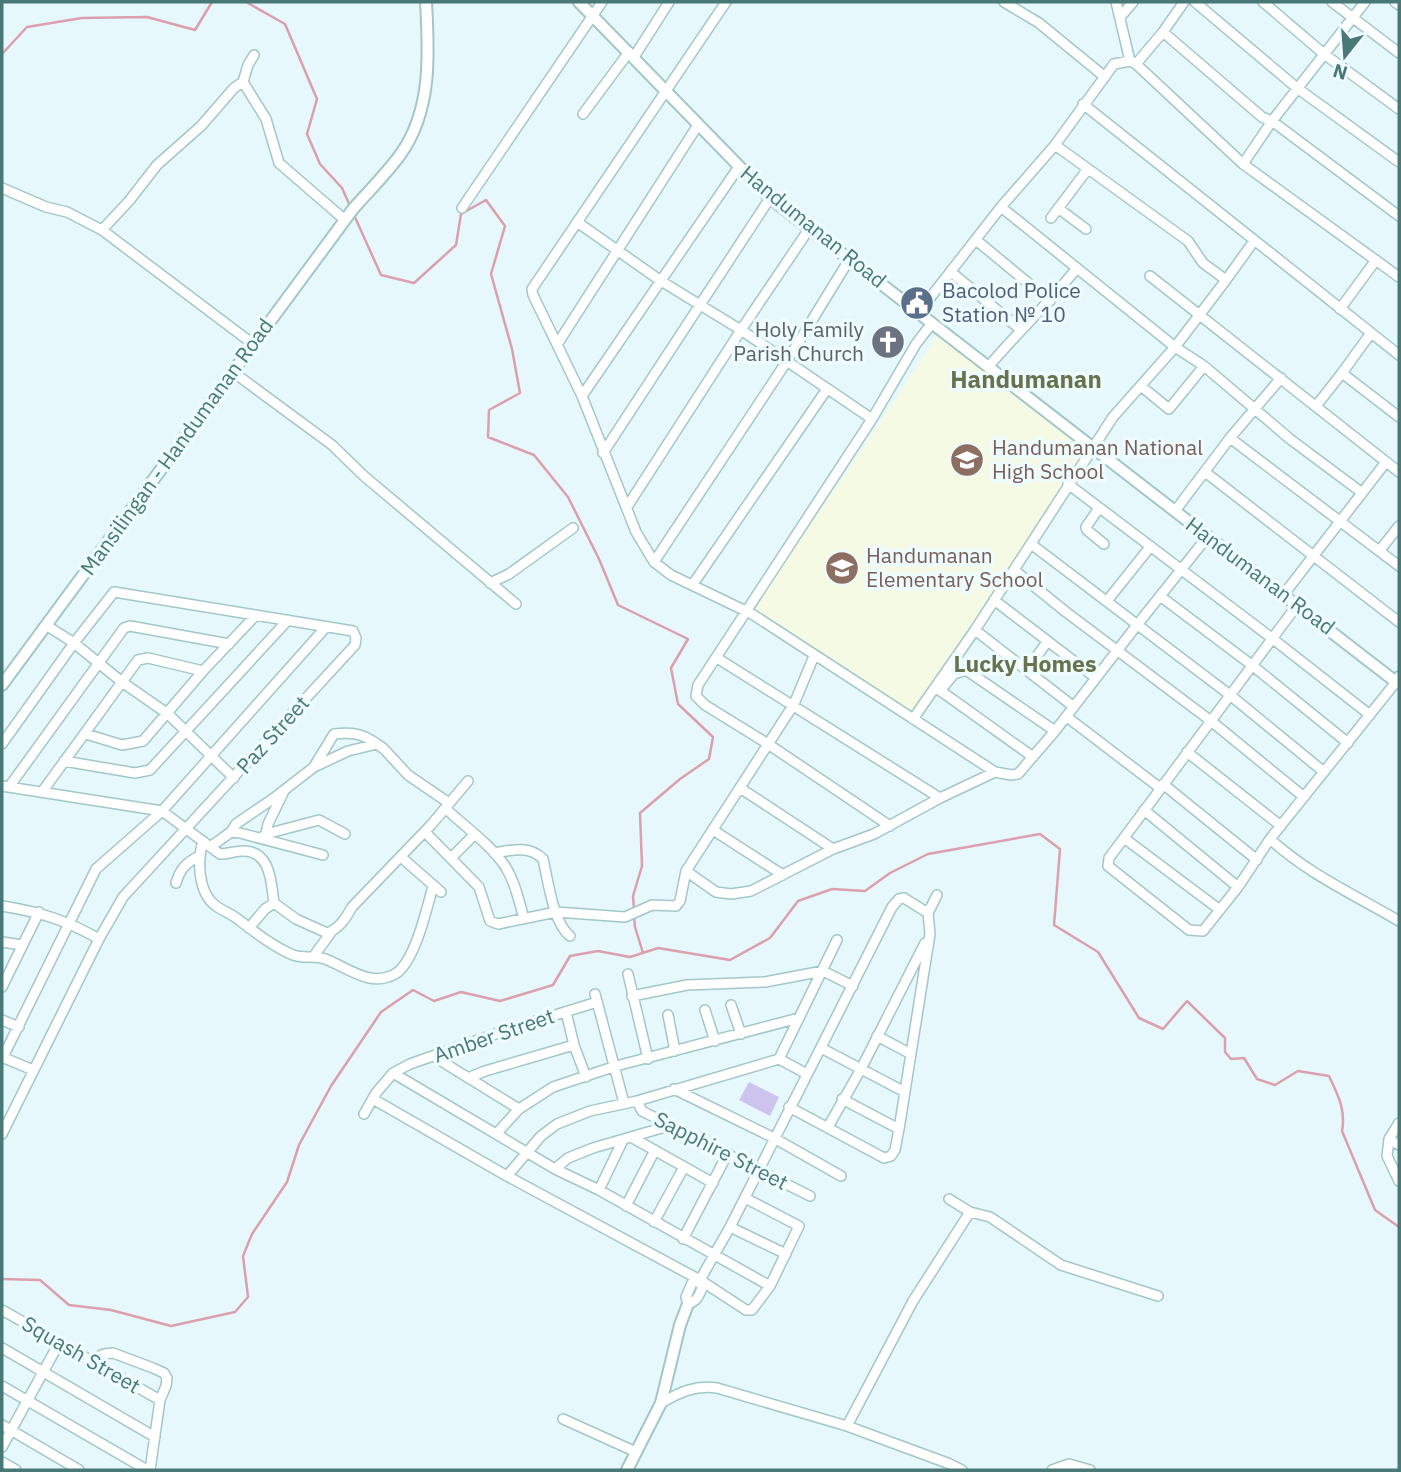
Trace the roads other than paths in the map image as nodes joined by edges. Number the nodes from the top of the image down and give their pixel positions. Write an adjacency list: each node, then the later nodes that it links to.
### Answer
1 (426, 2): 46 (street, Mansilingan - Handumanan Road)
2 (579, 2): 16 (street, Handumanan Road)
3 (602, 2): 16 (street)
4 (669, 2): 23 (street)
5 (726, 2): 28 (street)
6 (1004, 2): 25 (street)
7 (1116, 2): 17 (street)
8 (1133, 2): 17 (street)
9 (1184, 2): 19 (street)
10 (1195, 2): 27 (street)
11 (1263, 2): 21 (street)
12 (1332, 2): 18 (street)
13 (1365, 2): 18 (street)
14 (1395, 2): 15 (street)
15 (1399, 5)
16 (593, 15): 23 (street, Handumanan Road); 42 (street)
17 (1121, 16): 24 (street)
18 (1351, 18): 20 (street); 21 (street)
19 (1163, 33): 24 (street); 32 (street)
20 (1399, 53)
21 (1324, 54): 27 (street); 30 (street)
22 (254, 55): 26 (street)
23 (631, 55): 28 (street, Handumanan Road); 31 (street)
24 (1133, 63): 25 (street); 36 (street)
25 (1105, 76): 29 (street)
26 (243, 82): 46 (street); 50 (street)
27 (1297, 88): 32 (street); 35 (street)
28 (665, 91): 33 (street, Handumanan Road); 47 (street)
29 (1083, 104): 34 (street); 52 (street)
30 (1399, 108)
31 (583, 114)
32 (1272, 121): 36 (street); 44 (street)
33 (698, 125): 37 (street, Handumanan Road); 53 (street)
34 (1055, 145): 38 (street); 41 (street)
35 (1399, 162)
36 (1243, 164): 55 (street)
37 (738, 168): 40 (street, Handumanan Road); 61 (street)
38 (1087, 170): 43 (street); 60 (street)
39 (2, 188): 50 (street)
40 (770, 198): 48 (street, Handumanan Road); 63 (street)
41 (1001, 207): 51 (street); 56 (street)
42 (462, 208)
43 (1058, 208): 45 (street); 49 (street)
44 (1399, 216)
45 (1051, 218)
46 (345, 220): 72 (street, Mansilingan - Handumanan Road)
47 (576, 222): 53 (street); 71 (street)
48 (809, 229): 54 (street, Handumanan Road); 69 (street)
49 (1086, 229)
50 (102, 230): 72 (street)
51 (976, 240): 57 (street); 62 (street)
52 (1254, 241): 60 (street); 64 (street)
53 (617, 249): 61 (street); 71 (street)
54 (849, 260): 65 (street, Handumanan Road); 75 (street)
55 (1376, 260): 59 (street); 64 (street)
56 (1077, 268): 62 (street); 73 (street)
57 (951, 272): 65 (street); 68 (street)
58 (1150, 276): 66 (street)
59 (1399, 277)
60 (1226, 280): 66 (street)
61 (661, 281): 63 (street); 83 (street)
62 (1051, 301): 68 (street)
63 (698, 305): 69 (street); 90 (street)
64 (1339, 309): 70 (street)
65 (919, 312): 67 (street, Handumanan Road)
66 (1199, 315): 73 (street); 80 (street)
67 (932, 323): 77 (street, Handumanan Road); 87 (street)
68 (1020, 329): 77 (street)
69 (741, 330): 75 (street); 96 (street)
70 (1371, 333): 74 (street); 79 (street)
71 (558, 343): 83 (street)
72 (253, 344): 78 (street, Mansilingan - Handumanan Road)
73 (1175, 347): 76 (street); 81 (street)
74 (1399, 355)
75 (787, 361): 82 (street); 108 (street)
76 (1204, 366): 81 (street); 85 (street)
77 (988, 367): 89 (street, Handumanan Road)
78 (233, 372): 112 (street); 124 (street, Mansilingan - Handumanan Road)
79 (1342, 373): 84 (street); 86 (street)
80 (1281, 378): 84 (street); 85 (street)
81 (1141, 386): 89 (street)
82 (827, 389): 87 (street); 113 (street)
83 (582, 396): 90 (street)
84 (1316, 406): 91 (street)
85 (1254, 409): 88 (street); 95 (street)
86 (1399, 417)
87 (873, 419): 120 (street)
88 (1230, 438): 92 (street); 99 (street)
89 (1092, 447): 94 (street); 98 (street, Handumanan Road)
90 (603, 453): 96 (street)
91 (1386, 463): 93 (street); 95 (street)
92 (1205, 472): 98 (street); 107 (street)
93 (1399, 472)
94 (1068, 484): 97 (street); 103 (street)
95 (1361, 492): 99 (street)
96 (626, 508): 108 (street)
97 (1099, 508): 104 (street); 105 (street)
98 (1175, 511): 102 (street, Handumanan Road)
99 (1339, 521): 106 (street); 107 (street)
100 (1399, 526): 106 (street)
101 (573, 528): 112 (street)
102 (1208, 536): 111 (street); 114 (street, Handumanan Road)
103 (1031, 544): 110 (street); 117 (street)
104 (1104, 544)
105 (1150, 547): 111 (street); 117 (street)
106 (1380, 550): 109 (street)
107 (1314, 554): 114 (street); 123 (street)
108 (654, 562): 113 (street)
109 (1399, 566)
110 (1014, 570): 116 (street); 132 (street)
111 (1181, 570): 115 (street); 128 (street)
112 (490, 583): 118 (street)
113 (693, 584): 120 (street)
114 (1284, 594): 119 (street, Handumanan Road)
115 (1160, 596): 125 (street); 136 (street)
116 (995, 600): 127 (street); 129 (street)
117 (1107, 601): 125 (street)
118 (516, 604)
119 (1298, 604): 128 (street); 140 (street, Handumanan Road)
120 (744, 611): 133 (street); 134 (street)
121 (256, 615): 122 (street); 130 (street); 131 (street)
122 (288, 620): 126 (street); 153 (street)
123 (1399, 622)
124 (46, 625): 130 (street); 142 (street, Mansilingan - Handumanan Road)
125 (1136, 625): 132 (street); 144 (street)
126 (326, 627): 160 (street); 166 (street, Paz Street)
127 (975, 630): 138 (street); 143 (street)
128 (1273, 639): 136 (street); 148 (street)
129 (1047, 642): 138 (street); 139 (street)
130 (74, 643): 135 (street); 156 (street)
131 (229, 644): 135 (street); 137 (street)
132 (1117, 651): 139 (street); 151 (street)
133 (814, 656): 145 (street); 150 (street)
134 (717, 658): 145 (street); 158 (street)
135 (98, 662): 141 (street); 168 (street)
136 (1253, 666): 144 (street); 155 (street)
137 (203, 670): 141 (street); 147 (street)
138 (1027, 670): 146 (street)
139 (1096, 678): 146 (street)
140 (1398, 681): 148 (street)
141 (122, 682): 147 (street); 154 (street)
142 (2, 685)
143 (938, 689): 150 (street); 152 (street); 161 (street)
144 (1230, 695): 151 (street); 165 (street)
145 (794, 704): 158 (street); 174 (street)
146 (1074, 707): 149 (street)
147 (168, 714): 153 (street); 154 (street)
148 (1370, 715): 155 (street)
149 (1067, 717): 152 (street); 169 (street)
150 (913, 719): 164 (street)
151 (1211, 721): 159 (street); 173 (street)
152 (1055, 731): 161 (street)
153 (187, 732): 160 (street); 162 (street)
154 (86, 734): 162 (street)
155 (1348, 743): 165 (street)
156 (2, 744)
157 (377, 744): 163 (street); 163 (street); 175 (street)
158 (768, 744): 170 (street); 178 (street)
159 (1187, 752): 169 (street); 179 (street)
160 (211, 755): 166 (street); 177 (street)
161 (1033, 757): 164 (street)
162 (64, 761): 172 (street)
163 (314, 767): 171 (street)
164 (995, 772): 174 (street)
165 (1324, 772): 173 (street)
166 (234, 778): 180 (street, Paz Street)
167 (468, 780): 175 (street)
168 (5, 786): 172 (street)
169 (1162, 786): 176 (street); 196 (street)
170 (740, 788): 181 (street); 190 (street)
171 (285, 790): 182 (street); 186 (street)
172 (42, 792): 177 (street)
173 (1304, 797): 179 (street)
174 (940, 798): 178 (street)
175 (447, 806): 183 (street); 185 (street)
176 (1144, 810): 187 (street); 200 (street)
177 (162, 811): 180 (street); 210 (street)
178 (890, 826): 190 (street)
179 (1281, 826): 188 (street)
180 (185, 828): 189 (street); 215 (street, Paz Street)
181 (713, 830): 197 (street); 198 (street)
182 (231, 832): 186 (street); 189 (street)
183 (425, 832): 194 (street); 195 (street)
184 (345, 834): 186 (street)
185 (474, 835): 191 (street); 195 (street)
186 (263, 836): 192 (street)
187 (1124, 838): 204 (street); 204 (street)
188 (1270, 839): 196 (street); 209 (street)
189 (206, 844): 193 (street); 202 (street)
190 (832, 849): 198 (street)
191 (494, 853): 206 (street); 208 (street)
192 (323, 855)
193 (199, 856): 199 (street); 211 (street)
194 (401, 857): 212 (street); 219 (street)
195 (452, 857): 208 (street)
196 (1257, 860): 200 (street)
197 (686, 871): 198 (street); 206 (street)
198 (783, 875)
199 (176, 883)
200 (1238, 887): 204 (street)
201 (937, 895): 207 (street)
202 (274, 903): 211 (street); 212 (street)
203 (2, 906): 205 (street)
204 (1220, 910)
205 (39, 912): 210 (street); 218 (street)
206 (556, 912): 208 (street); 214 (street)
207 (928, 912): 213 (street); 223 (street)
208 (524, 919)
209 (1399, 921)
210 (71, 923): 215 (street); 231 (street)
211 (249, 928): 219 (street)
212 (332, 932): 219 (street)
213 (930, 934): 233 (street); 238 (street)
214 (570, 936)
215 (99, 939): 245 (street, Paz Street)
216 (837, 940): 220 (street)
217 (2, 942): 218 (street)
218 (22, 946): 222 (street)
219 (313, 957)
220 (823, 971): 223 (street); 224 (street); 229 (street)
221 (628, 974): 224 (street)
222 (2, 985)
223 (853, 986): 236 (street)
224 (632, 996): 241 (street)
225 (731, 1005): 232 (street)
226 (705, 1010): 234 (street)
227 (566, 1012): 235 (street); 239 (street, Amber Street); 243 (street, Amber Street)
228 (668, 1015): 237 (street)
229 (799, 1018): 232 (street); 242 (street)
230 (2, 1020): 231 (street)
231 (19, 1027): 240 (street)
232 (741, 1034): 234 (street)
233 (877, 1036): 238 (street); 244 (street)
234 (715, 1041): 237 (street)
235 (574, 1045): 248 (street); 249 (street)
236 (821, 1048): 244 (street); 247 (street)
237 (675, 1051): 241 (street)
238 (911, 1054): 251 (street)
239 (433, 1056): 246 (street, Amber Street); 249 (street)
240 (2, 1058): 245 (street)
241 (648, 1059): 243 (street)
242 (779, 1059): 247 (street); 250 (street)
243 (616, 1066): 248 (street); 255 (street)
244 (861, 1069): 251 (street); 253 (street)
245 (33, 1070): 263 (street, Paz Street)
246 (393, 1073): 252 (street); 264 (street)
247 (807, 1074): 256 (street)
248 (586, 1077): 257 (street)
249 (468, 1078): 257 (street)
250 (674, 1089): 254 (street); 265 (street)
251 (905, 1092): 262 (street)
252 (373, 1099): 258 (street); 275 (street)
253 (842, 1099): 261 (street); 262 (street)
254 (637, 1101): 255 (street); 260 (street, Sapphire Street)
255 (624, 1103): 270 (street)
256 (789, 1107): 261 (street); 265 (street)
257 (519, 1109): 264 (street)
258 (364, 1114)
259 (1399, 1123): 267 (street)
260 (671, 1125): 266 (street); 271 (street, Sapphire Street)
261 (828, 1126): 262 (street)
262 (899, 1129)
263 (2, 1133)
264 (496, 1134): 270 (street)
265 (774, 1138): 274 (street); 276 (street)
266 (627, 1139): 269 (street); 273 (street); 279 (street)
267 (1389, 1139): 268 (street); 277 (street)
268 (1399, 1145)
269 (655, 1150): 272 (street); 283 (street)
270 (527, 1153): 273 (street); 275 (street)
271 (728, 1153): 274 (street, Sapphire Street); 278 (street)
272 (684, 1167): 278 (street); 285 (street)
273 (555, 1169): 279 (street)
274 (759, 1170): 280 (street, Sapphire Street); 281 (street)
275 (507, 1176): 290 (street)
276 (841, 1176)
277 (1399, 1181)
278 (713, 1183): 287 (street)
279 (599, 1190): 283 (street)
280 (810, 1195)
281 (745, 1198): 286 (street); 288 (street)
282 (950, 1199): 284 (street)
283 (626, 1206): 285 (street)
284 (970, 1212): 292 (street); 305 (street)
285 (654, 1222): 287 (street)
286 (730, 1227): 288 (street); 289 (street)
287 (683, 1239): 289 (street)
288 (786, 1254): 291 (street)
289 (713, 1255): 290 (street); 291 (street)
290 (700, 1280): 291 (street); 293 (street)
291 (770, 1286)
292 (1158, 1296)
293 (688, 1304): 302 (street)
294 (2, 1310): 295 (street, Squash Street)
295 (59, 1343): 297 (street, Squash Street); 298 (street)
296 (2, 1348): 298 (street)
297 (89, 1361): 300 (street, Squash Street); 300 (street)
298 (44, 1371): 301 (street); 307 (street)
299 (2, 1386): 301 (street)
300 (160, 1400): 307 (street)
301 (27, 1401): 306 (street); 313 (street)
302 (661, 1402): 305 (street); 309 (street)
303 (563, 1419): 309 (street)
304 (2, 1425): 306 (street)
305 (847, 1426): 315 (street)
306 (11, 1430): 308 (street); 312 (street)
307 (155, 1437): 313 (street)
308 (2, 1447)
309 (636, 1452): 314 (street)
310 (2, 1462): 311 (street)
311 (16, 1470)
312 (79, 1470)
313 (148, 1470)
314 (627, 1470)
315 (962, 1470)
316 (1052, 1470): 317 (street)
317 (1090, 1470)

